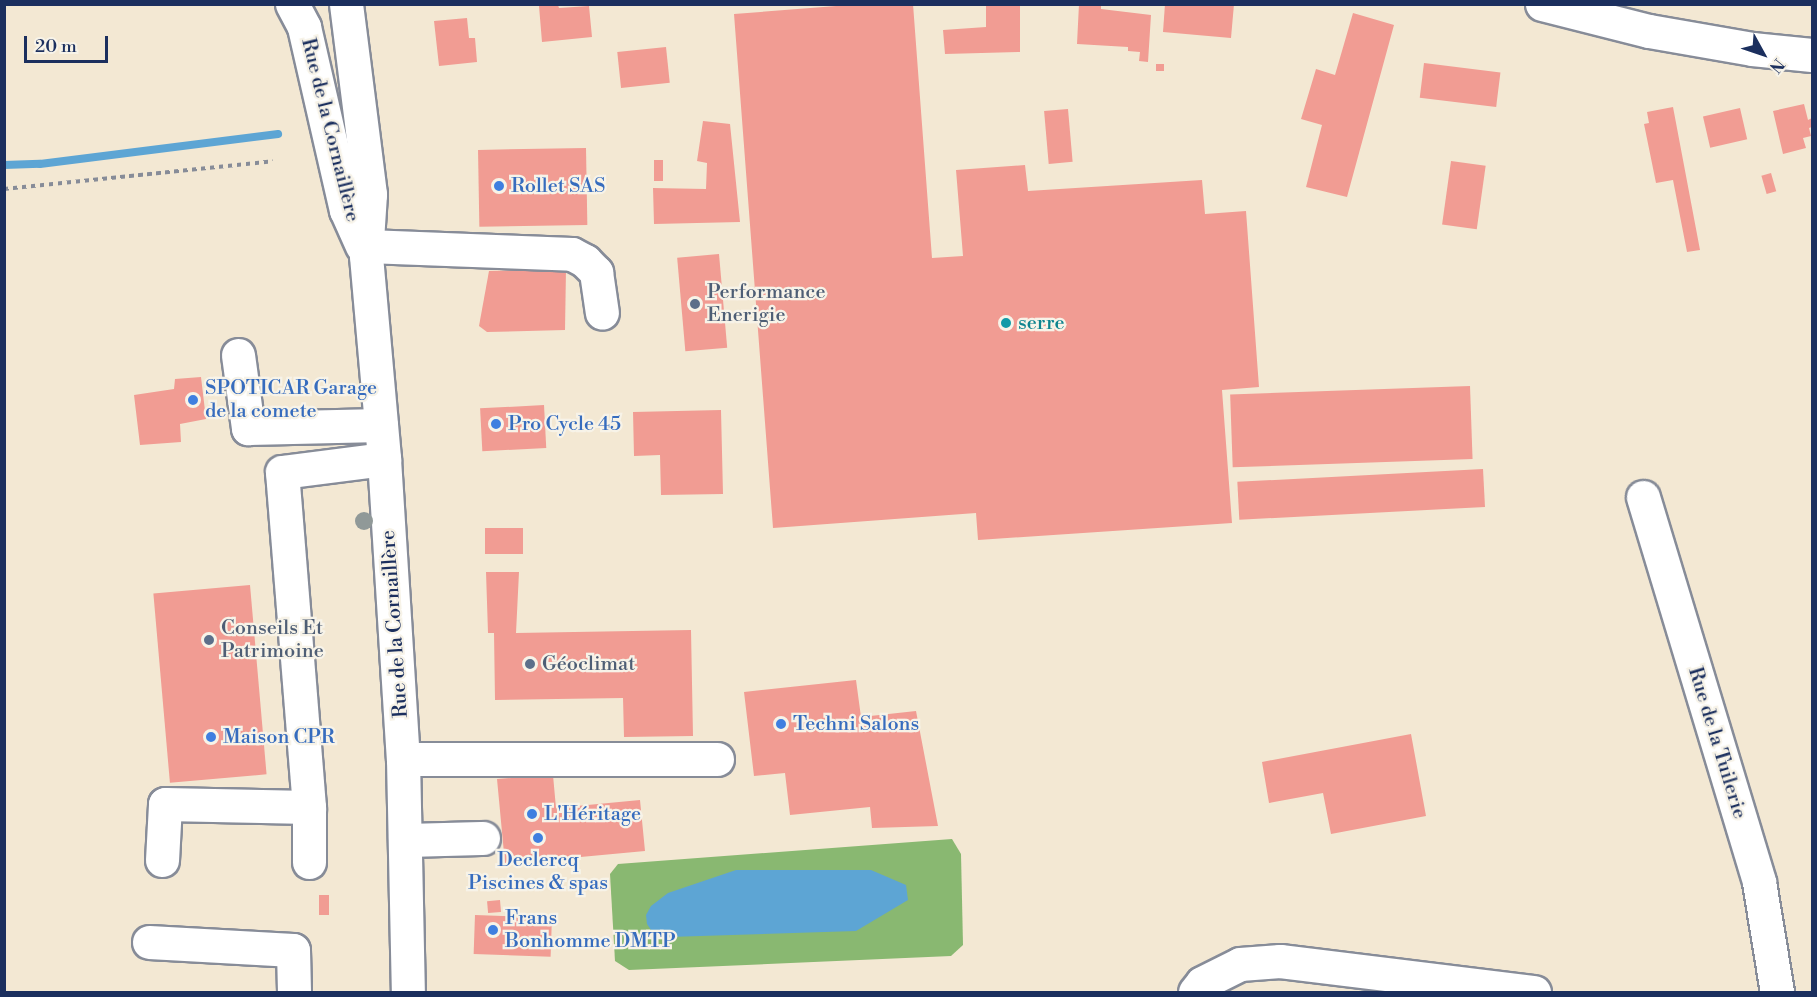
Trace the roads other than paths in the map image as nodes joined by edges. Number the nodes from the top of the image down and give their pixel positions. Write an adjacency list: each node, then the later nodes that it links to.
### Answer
1 (292, 4): 6 (main road, Rue de la Cornaillère)
2 (346, 4): 6 (main road, Rue de la Cornaillère)
3 (1542, 4): 4 (main road)
4 (1649, 18): 5 (main road)
5 (1812, 55)
6 (366, 251): 7 (main road); 9 (main road, Rue de la Cornaillère)
7 (602, 313)
8 (238, 355): 9 (main road)
9 (381, 425): 10 (main road, Rue de la Cornaillère)
10 (384, 459): 12 (main road, Rue de la Cornaillère); 14 (main road)
11 (1643, 497): 24 (main road, Rue de la Tuilerie)
12 (404, 759): 13 (main road); 16 (main road, Rue de la Cornaillère)
13 (717, 759)
14 (309, 807): 17 (main road); 18 (main road)
15 (483, 838): 16 (main road)
16 (405, 840): 21 (main road, Rue de la Cornaillère)
17 (162, 860)
18 (309, 862)
19 (149, 942): 20 (main road)
20 (294, 993)
21 (408, 993)
22 (1195, 993): 23 (main road)
23 (1534, 993)
24 (1777, 993)

